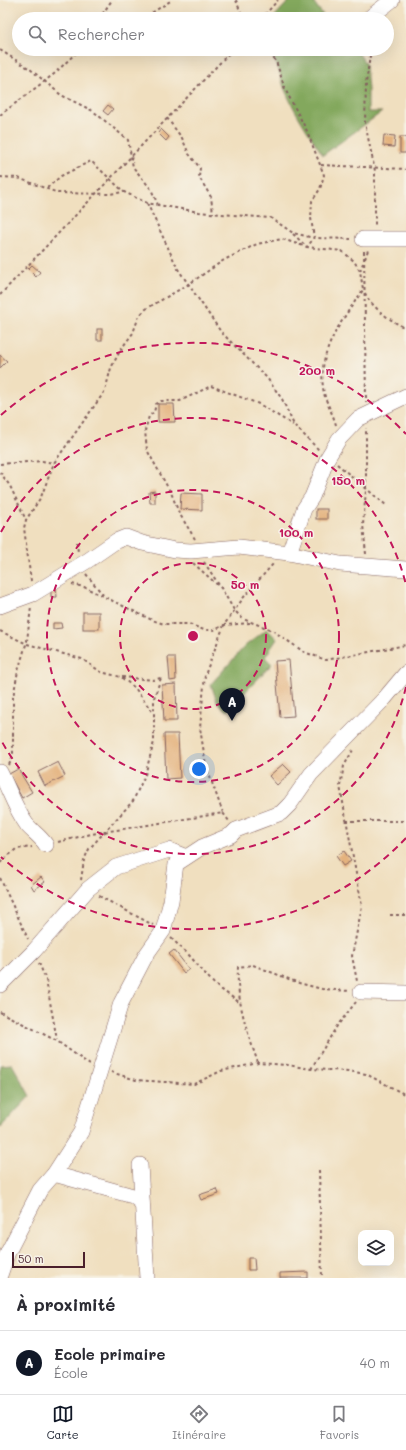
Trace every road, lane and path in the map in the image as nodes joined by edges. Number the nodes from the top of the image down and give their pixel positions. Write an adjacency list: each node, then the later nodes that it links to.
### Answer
1 (112, 0): 6 (path)
2 (172, 0): 7 (path)
3 (236, 0): 8 (path)
4 (278, 0): 9 (path)
5 (392, 0): 10 (street)
6 (104, 12)
7 (153, 12)
8 (240, 12)
9 (267, 12)
10 (377, 12)
11 (0, 50): 16 (path)
12 (72, 56): 16 (path)
13 (226, 56): 18 (path)
14 (272, 56): 20 (path)
15 (370, 56): 21 (path)
16 (45, 81): 17 (path); 19 (path)
17 (0, 115)
18 (167, 118): 19 (path); 30 (path)
19 (131, 156): 24 (path); 29 (path)
20 (321, 165): 21 (path); 32 (path)
21 (375, 167): 22 (path); 33 (path)
22 (406, 169)
23 (0, 177): 25 (path)
24 (109, 179): 25 (path); 26 (path); 27 (path)
25 (47, 188): 27 (path)
26 (124, 192): 27 (path); 28 (path)
27 (95, 194): 39 (path)
28 (147, 203): 29 (path); 37 (path)
29 (158, 205): 30 (path)
30 (213, 213): 31 (path)
31 (292, 234): 32 (path); 35 (path)
32 (314, 238): 33 (path); 35 (path)
33 (367, 239): 34 (street); 36 (path)
34 (406, 239)
35 (307, 247): 36 (path); 37 (path)
36 (360, 271): 38 (path)
37 (189, 284): 42 (path); 45 (path)
38 (364, 290): 40 (path); 43 (path)
39 (0, 295)
40 (406, 328)
41 (406, 396): 43 (street)
42 (294, 425): 44 (path); 51 (path)
43 (339, 439): 44 (street)
44 (328, 457): 48 (path); 52 (street)
45 (54, 463): 46 (path); 49 (path)
46 (0, 464)
47 (0, 472): 49 (path)
48 (387, 506)
49 (26, 520): 56 (path)
50 (175, 550): 51 (street); 54 (street); 55 (path)
51 (199, 550): 52 (street); 55 (path)
52 (289, 553): 53 (street); 58 (path)
53 (406, 569)
54 (54, 579): 56 (street); 60 (path)
55 (221, 588): 58 (path)
56 (33, 594): 57 (street); 62 (path)
57 (0, 606)
58 (234, 610): 59 (path); 60 (path)
59 (252, 623): 60 (path); 63 (path)
60 (224, 625): 69 (path)
61 (0, 631): 62 (path)
62 (27, 644): 65 (path); 68 (path)
63 (406, 645)
64 (406, 673): 72 (street)
65 (121, 677): 66 (path); 66 (path)
66 (154, 714): 73 (path)
67 (355, 746): 70 (path)
68 (2, 775): 74 (street)
69 (223, 813): 72 (path); 73 (path)
70 (346, 821): 71 (path); 83 (path)
71 (406, 821)
72 (236, 830): 75 (street)
73 (103, 832): 74 (path); 78 (path)
74 (46, 845): 76 (path)
75 (186, 857): 78 (street); 88 (street)
76 (0, 863)
77 (0, 878): 81 (path)
78 (78, 900): 81 (street)
79 (390, 915): 80 (path)
80 (406, 915)
81 (34, 951): 82 (street); 86 (path)
82 (0, 985)
83 (361, 992): 84 (street); 87 (path); 89 (path)
84 (406, 993)
85 (0, 1012): 86 (path)
86 (57, 1041): 88 (path)
87 (258, 1063): 88 (path); 89 (path)
88 (101, 1069): 93 (street)
89 (311, 1069): 90 (path)
90 (406, 1095)
91 (140, 1165): 94 (street)
92 (319, 1170): 97 (path)
93 (54, 1174): 94 (street); 95 (street)
94 (142, 1203): 96 (street)
95 (0, 1275)
96 (147, 1278)
97 (322, 1278)

